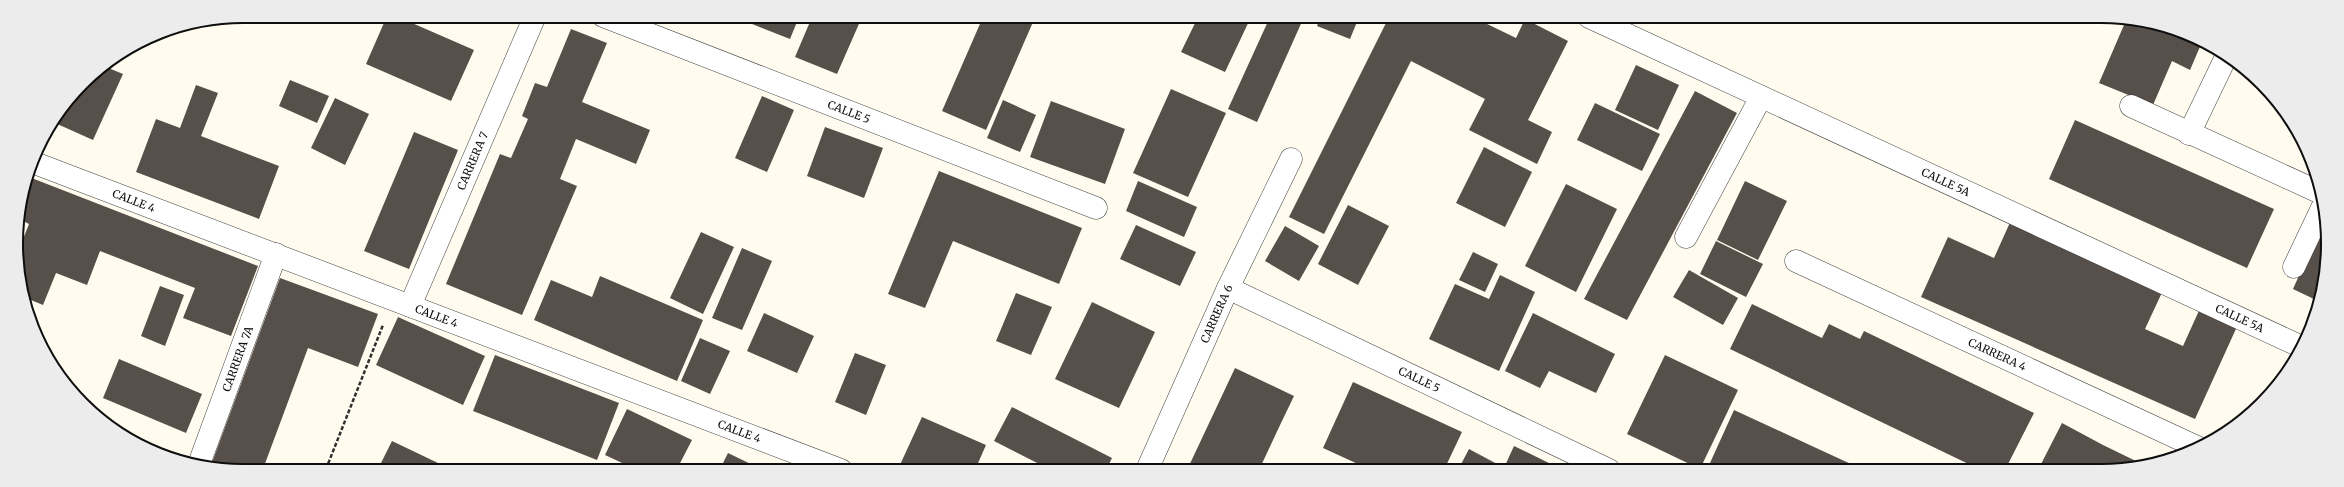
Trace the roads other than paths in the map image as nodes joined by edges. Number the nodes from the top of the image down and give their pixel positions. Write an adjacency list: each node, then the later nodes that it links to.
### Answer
1 (532, 23): 18 (street, CARRERA 7)
2 (620, 23): 11 (street, CALLE 5)
3 (1602, 23): 5 (street, CALLE 5A)
4 (2224, 61): 7 (street)
5 (1760, 97): 13 (street); 19 (street, CALLE 5A)
6 (2131, 106): 7 (street)
7 (2189, 134): 10 (street)
8 (1291, 159): 17 (street, CARRERA 6)
9 (38, 164): 14 (street, CALLE 4)
10 (2314, 190)
11 (1096, 208)
12 (2319, 214): 16 (street)
13 (1686, 237)
14 (276, 254): 18 (street, CALLE 4); 21 (street, CARRERA 7A)
15 (1796, 261): 20 (street, CARRERA 4)
16 (2294, 267)
17 (1228, 288): 23 (street, CARRERA 6); 24 (street, CALLE 5)
18 (401, 303): 22 (street, CALLE 4)
19 (2296, 344)
20 (2191, 444)
21 (200, 460)
22 (825, 464)
23 (1150, 464)
24 (1596, 464)

